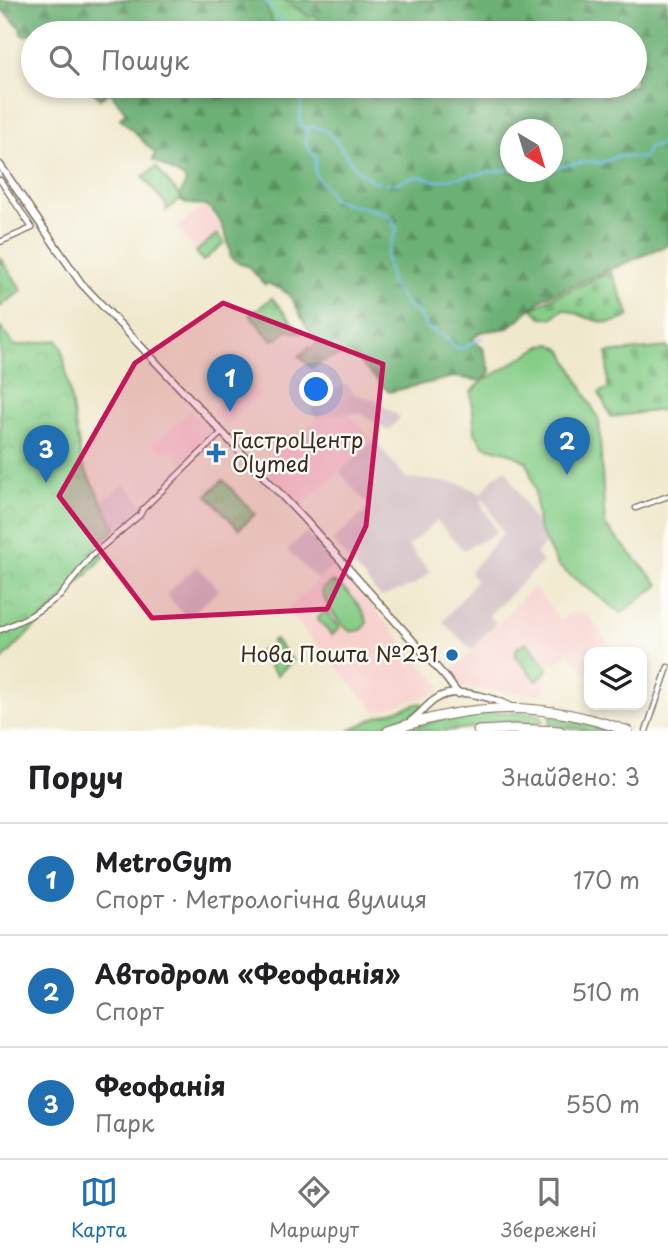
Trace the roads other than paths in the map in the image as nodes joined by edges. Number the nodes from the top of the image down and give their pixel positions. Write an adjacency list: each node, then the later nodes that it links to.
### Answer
1 (0, 164): 4 (street)
2 (0, 180): 3 (street)
3 (0, 242)
4 (221, 433): 7 (street); 10 (street)
5 (668, 496): 6 (street)
6 (636, 508)
7 (0, 630)
8 (668, 667): 9 (street)
9 (666, 681): 19 (street)
10 (458, 694): 11 (street); 13 (street)
11 (512, 708): 12 (highway); 13 (highway)
12 (539, 710): 14 (highway); 18 (highway)
13 (406, 725): 15 (highway)
14 (536, 729): 16 (highway); 17 (highway)
15 (387, 731)
16 (478, 731)
17 (560, 731)
18 (628, 731)
19 (646, 731)

